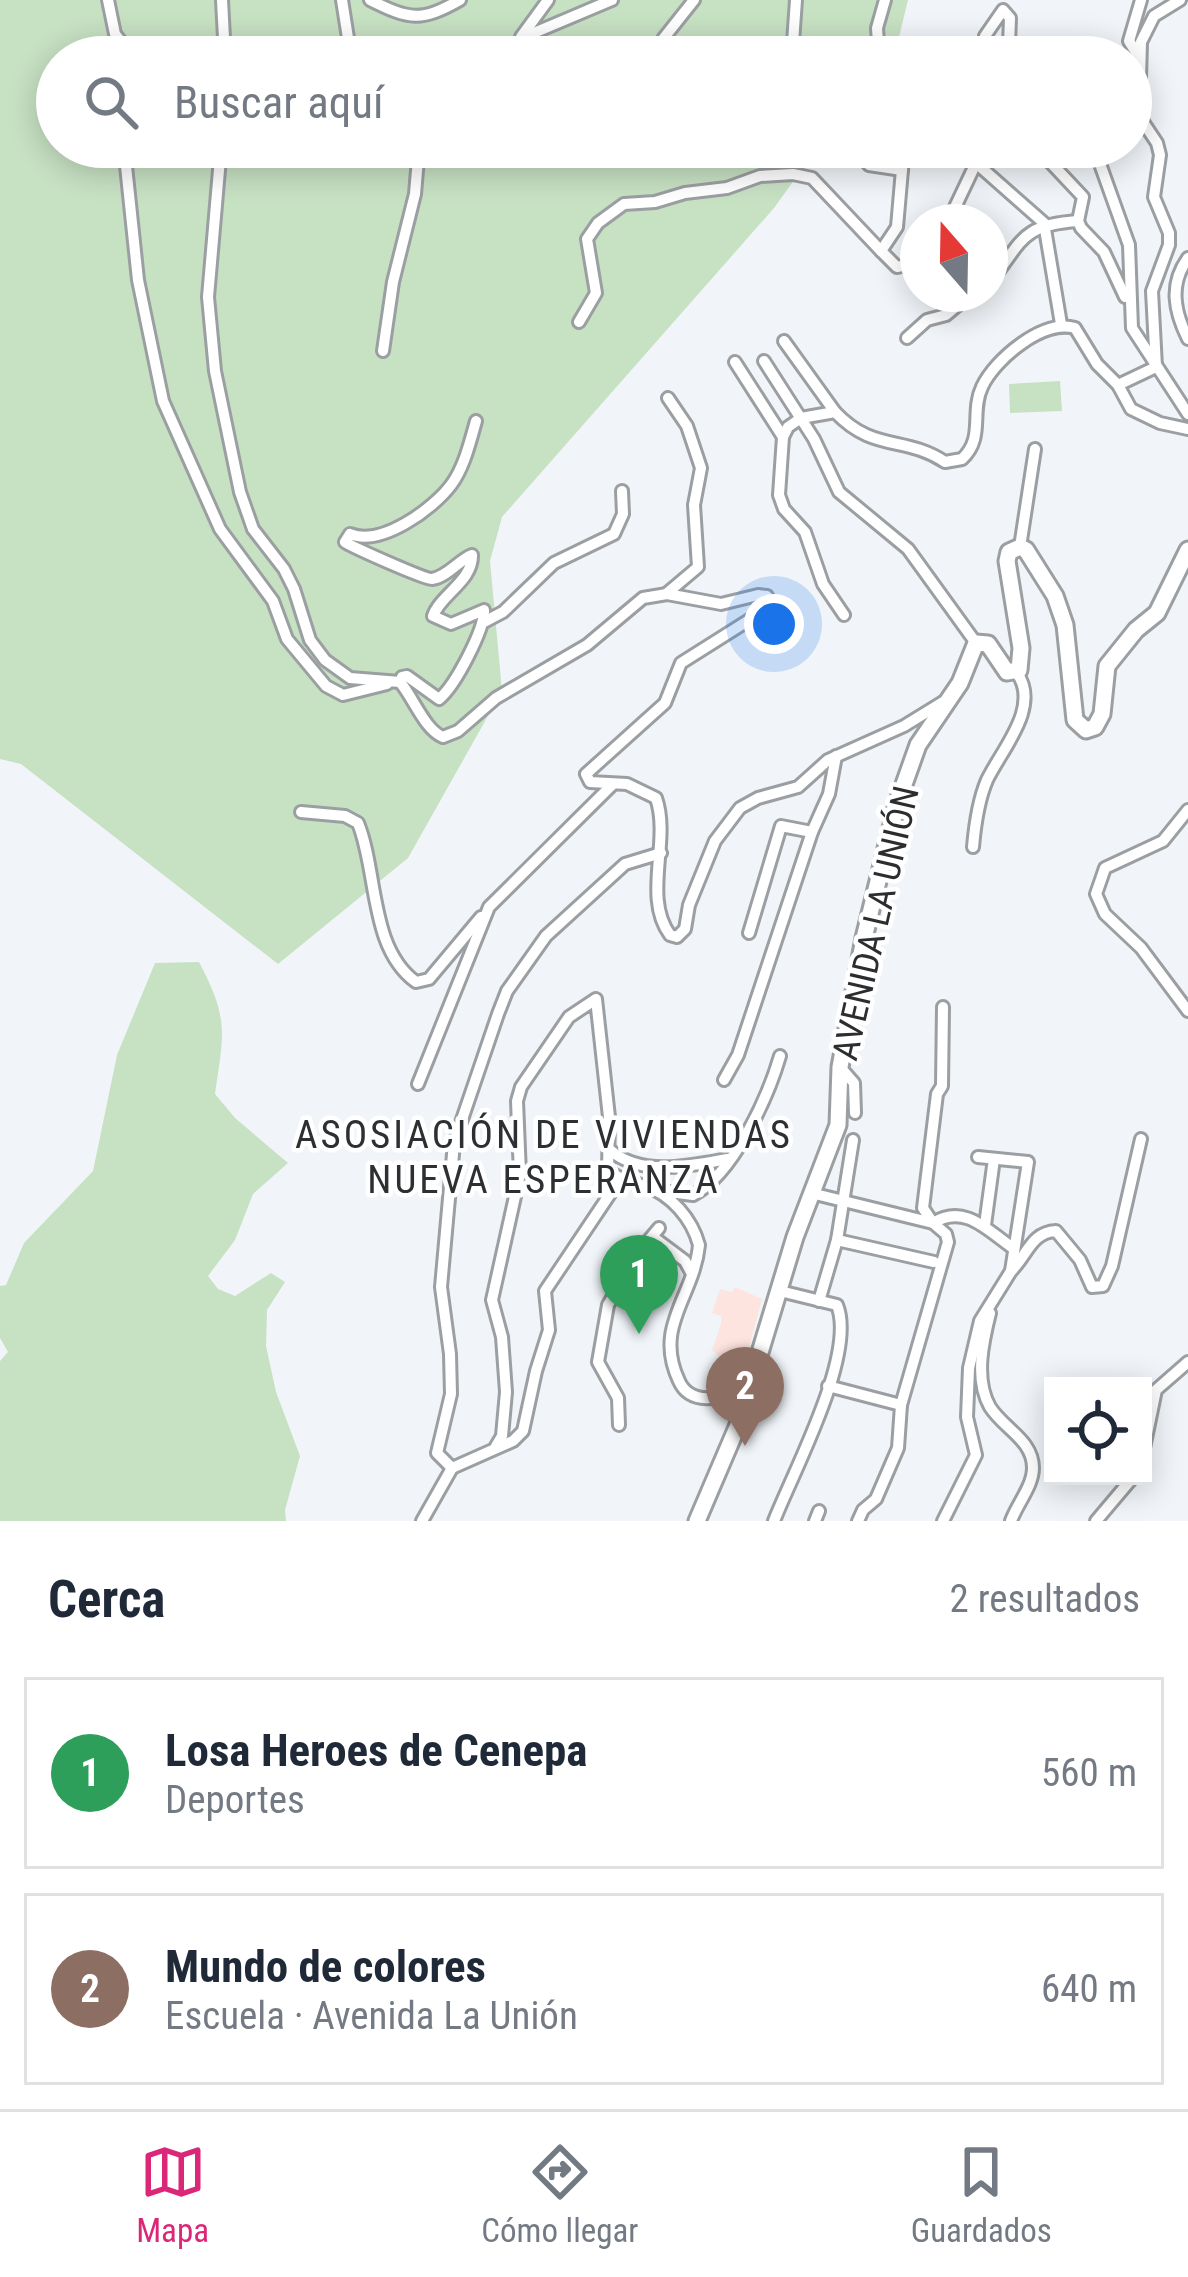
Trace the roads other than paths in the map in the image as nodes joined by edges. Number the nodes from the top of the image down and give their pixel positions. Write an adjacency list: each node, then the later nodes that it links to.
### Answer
1 (108, 0): 13 (street)
2 (222, 0): 14 (street)
3 (342, 0): 15 (street)
4 (370, 0): 5 (street)
5 (460, 0)
6 (548, 0): 16 (street)
7 (612, 0): 17 (street)
8 (694, 0): 18 (street)
9 (796, 0): 19 (street)
10 (884, 0): 20 (street)
11 (1141, 0): 23 (street)
12 (1180, 0): 24 (street)
13 (117, 36)
14 (224, 36)
15 (348, 36)
16 (523, 36)
17 (529, 36)
18 (664, 36)
19 (793, 36)
20 (878, 36)
21 (985, 36): 22 (street)
22 (1009, 36)
23 (1131, 36)
24 (1144, 36)
25 (1152, 136): 52 (street)
26 (126, 168): 70 (street)
27 (219, 168): 70 (street)
28 (418, 168): 49 (street)
29 (889, 168): 34 (street)
30 (974, 168): 35 (street)
31 (981, 168): 37 (street)
32 (1056, 168): 36 (street)
33 (1102, 168): 42 (street)
34 (902, 170): 38 (street)
35 (957, 204)
36 (1078, 221): 37 (street); 42 (street)
37 (1044, 223): 39 (street); 45 (street)
38 (881, 250): 41 (street); 44 (street)
39 (1008, 252)
40 (1188, 258): 47 (street)
41 (900, 267)
42 (1128, 306): 52 (street)
43 (950, 312): 46 (street)
44 (579, 322)
45 (1061, 324): 53 (street); 55 (street)
46 (907, 338)
47 (1188, 339)
48 (784, 341): 55 (street)
49 (382, 351)
50 (735, 362): 60 (street)
51 (764, 362): 57 (street)
52 (1156, 367): 53 (street); 56 (street)
53 (1118, 385): 59 (street)
54 (668, 398): 65 (street)
55 (835, 412): 57 (street)
56 (1188, 414)
57 (802, 418): 60 (street); 68 (street)
58 (476, 421): 67 (street)
59 (1188, 429)
60 (783, 437): 66 (street)
61 (1034, 449): 63 (street)
62 (622, 490): 67 (street)
63 (1020, 547): 64 (main road); 69 (main road)
64 (1188, 550)
65 (666, 594): 70 (street); 73 (street)
66 (844, 615)
67 (484, 622): 70 (street)
68 (976, 643): 69 (main road); 71 (main road, AVENIDA LA UNIÓN)
69 (1017, 673): 77 (street)
70 (395, 683)
71 (950, 697): 72 (street); 84 (main road, AVENIDA LA UNIÓN)
72 (836, 756): 76 (street); 78 (street)
73 (613, 784): 78 (street); 79 (street)
74 (1188, 810): 82 (street)
75 (302, 812): 79 (street)
76 (812, 832): 80 (street); 85 (street)
77 (973, 847)
78 (661, 853): 115 (street)
79 (489, 907): 86 (street)
80 (748, 933)
81 (943, 1007): 98 (street)
82 (1188, 1011)
83 (780, 1056): 92 (street)
84 (841, 1067): 87 (street); 96 (main road, AVENIDA LA UNIÓN)
85 (724, 1080)
86 (418, 1084)
87 (855, 1113)
88 (853, 1139): 97 (street)
89 (1141, 1139): 103 (street)
90 (610, 1150): 92 (street); 94 (street); 114 (street)
91 (978, 1156): 93 (street)
92 (727, 1159): 95 (street)
93 (994, 1159): 99 (street); 101 (street)
94 (629, 1182): 95 (street); 114 (street)
95 (652, 1188): 104 (street)
96 (811, 1193): 97 (street); 105 (main road, AVENIDA LA UNIÓN)
97 (844, 1200): 98 (street); 100 (street)
98 (933, 1223): 99 (street); 111 (street)
99 (985, 1225): 101 (street)
100 (836, 1240): 102 (street); 107 (street)
101 (1013, 1248): 103 (street)
102 (934, 1262)
103 (1011, 1271): 106 (street)
104 (691, 1272): 110 (street); 113 (street)
105 (780, 1291): 107 (street); 110 (main road, AVENIDA LA UNIÓN)
106 (996, 1292): 123 (street); 124 (street)
107 (819, 1300): 109 (street)
108 (1188, 1362): 112 (street)
109 (829, 1386): 111 (street); 120 (street)
110 (747, 1391): 119 (main road, AVENIDA LA UNIÓN)
111 (901, 1406): 117 (street)
112 (1152, 1409)
113 (619, 1425)
114 (496, 1446): 115 (street)
115 (452, 1468): 118 (street)
116 (1126, 1485): 125 (street)
117 (876, 1499): 121 (street); 122 (street)
118 (422, 1521)
119 (697, 1521)
120 (774, 1521)
121 (858, 1521)
122 (869, 1521)
123 (943, 1521)
124 (1011, 1521)
125 (1096, 1521)

